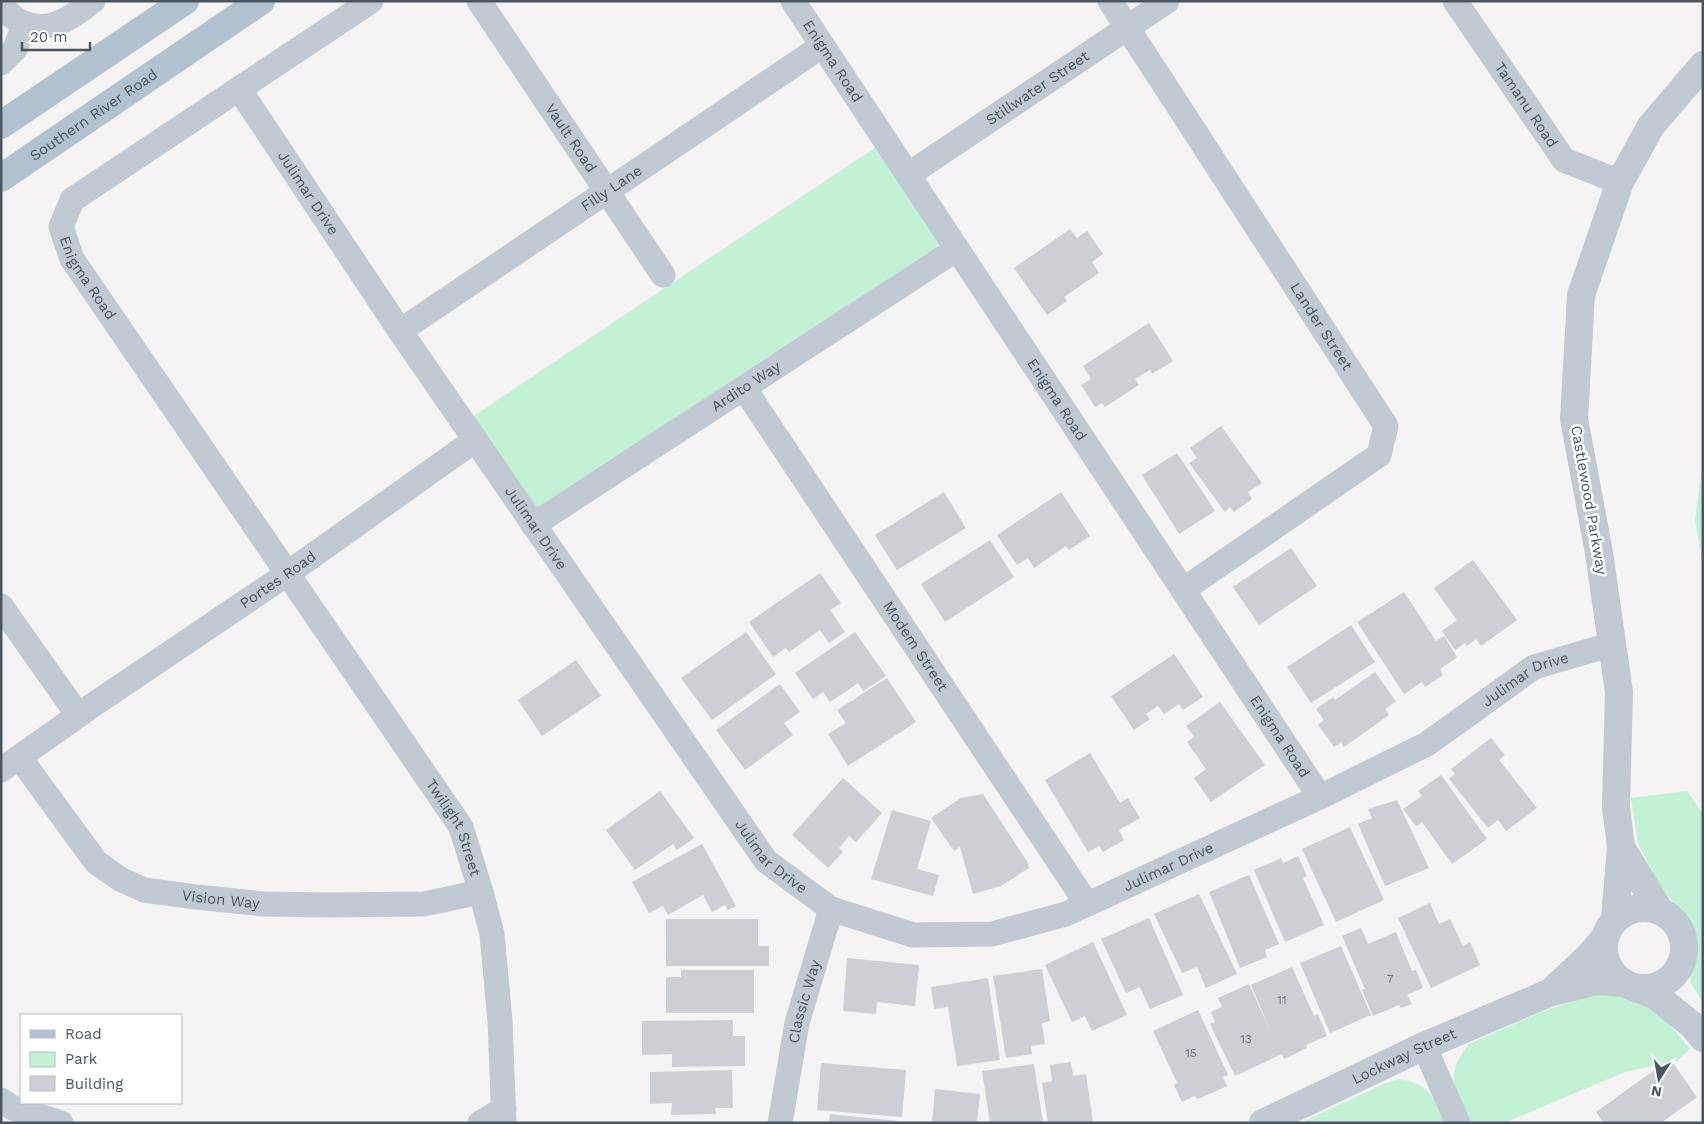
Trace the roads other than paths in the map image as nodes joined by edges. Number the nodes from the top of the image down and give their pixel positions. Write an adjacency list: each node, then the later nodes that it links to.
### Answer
1 (93, 1): 11 (street)
2 (185, 1): 17 (main road)
3 (262, 1): 19 (main road, Southern River Road)
4 (371, 1): 16 (street, Enigma Road)
5 (479, 1): 21 (street, Vault Road)
6 (793, 1): 13 (street, Enigma Road)
7 (1110, 1): 12 (street, Lander Street)
8 (1167, 1): 12 (street, Stillwater Street)
9 (1455, 1): 20 (street, Tamanu Road)
10 (1, 4): 11 (street)
11 (24, 25): 14 (street)
12 (1128, 27): 18 (street, Stillwater Street); 29 (street, Lander Street)
13 (822, 46): 18 (street, Enigma Road); 21 (street, Filly Lane)
14 (1, 63)
15 (1703, 65): 20 (street, Castlewood Parkway)
16 (239, 89): 24 (street, Julimar Drive); 28 (street, Enigma Road)
17 (1, 125)
18 (908, 175): 22 (street, Enigma Road)
19 (1, 178)
20 (1620, 182): 31 (street, Castlewood Parkway)
21 (607, 191): 23 (street, Vault Road); 24 (street, Filly Lane)
22 (957, 249): 25 (street, Ardito Way); 29 (street, Enigma Road)
23 (663, 275)
24 (400, 331): 26 (street, Julimar Drive)
25 (744, 388): 27 (street, Ardito Way); 37 (street, Modem Street)
26 (475, 440): 27 (street, Julimar Drive); 28 (street, Portes Road)
27 (534, 524): 38 (street, Julimar Drive)
28 (287, 574): 32 (street, Portes Road); 36 (street, Twilight Street)
29 (1183, 590): 34 (street, Enigma Road)
30 (1, 606): 32 (street)
31 (1613, 644): 34 (street, Julimar Drive); 35 (street, Castlewood Parkway)
32 (78, 715): 33 (street, Portes Road)
33 (11, 764): 36 (street, Vision Way)
34 (1320, 797): 37 (street, Julimar Drive)
35 (1621, 847): 39 (street, Castlewood Parkway); 40 (street, Castlewood Parkway)
36 (481, 892): 48 (street, Twilight Street)
37 (1087, 904): 38 (street, Julimar Drive)
38 (830, 909): 46 (street, Classic Way)
39 (1660, 911): 40 (street); 41 (street)
40 (1610, 929): 42 (street); 43 (street, Lockway Street)
41 (1678, 969): 42 (street); 44 (street)
42 (1628, 985): 43 (street, Lockway Street); 44 (street)
43 (1549, 994): 45 (street, Lockway Street)
44 (1697, 1032)
45 (1424, 1046): 53 (street, Lockway Street); 54 (street)
46 (786, 1096): 51 (street, Classic Way); 52 (street, Classic Way)
47 (1, 1100): 49 (street)
48 (504, 1116): 50 (street)
49 (61, 1123)
50 (480, 1123)
51 (780, 1123)
52 (790, 1123)
53 (1263, 1123)
54 (1458, 1123)

